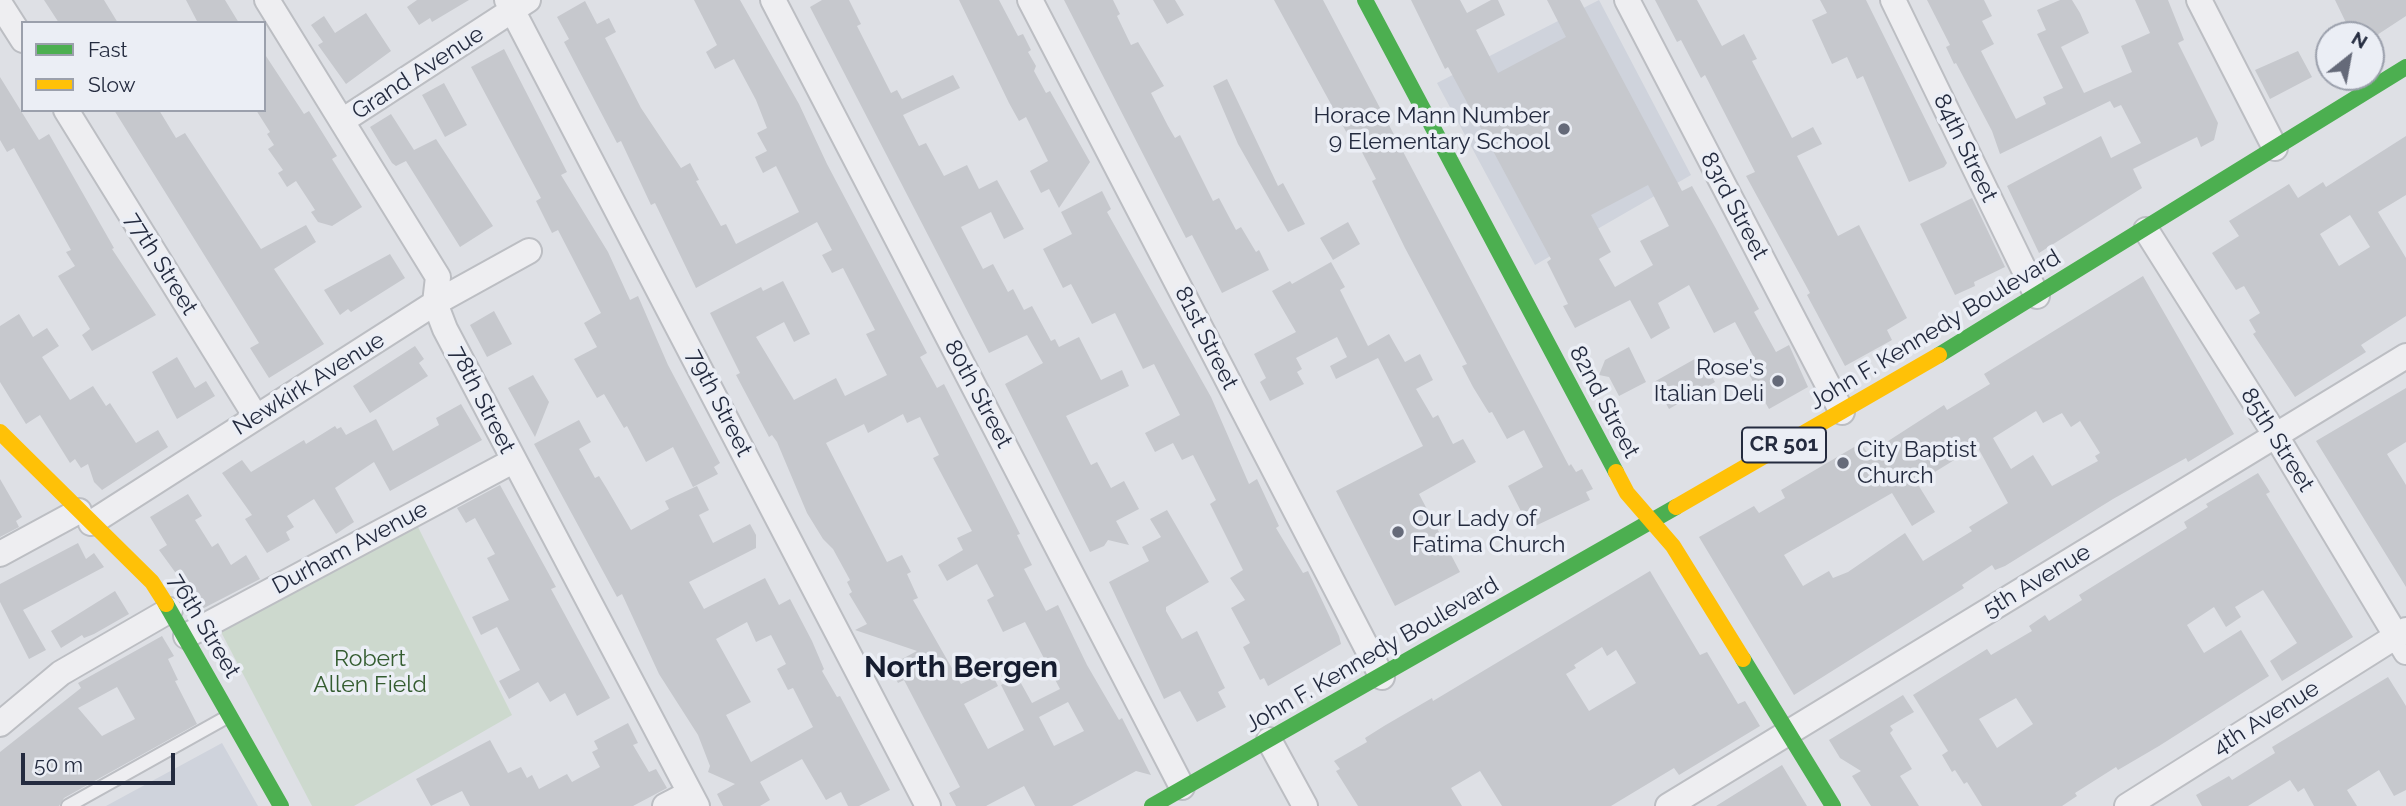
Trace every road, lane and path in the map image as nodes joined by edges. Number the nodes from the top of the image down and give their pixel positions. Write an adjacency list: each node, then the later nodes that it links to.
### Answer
1 (267, 0): 13 (street, 78th Street)
2 (773, 0): 36 (street, 80th Street)
3 (1030, 0): 31 (street, 81st Street)
4 (1365, 0): 26 (main road, 82nd Street)
5 (1627, 0): 20 (street, 83rd Street)
6 (1892, 0): 17 (street, 84th Street)
7 (2199, 0): 14 (street)
8 (517, 3): 13 (street, Grand Avenue); 41 (street, 79th Street)
9 (0, 4): 10 (street)
10 (21, 37)
11 (2406, 67): 14 (main road, John F. Kennedy Boulevard / CR 501)
12 (67, 112): 21 (street, 77th Street)
13 (342, 121): 18 (street, 78th Street)
14 (2275, 148): 15 (main road, John F. Kennedy Boulevard / CR 501)
15 (2146, 230): 17 (main road, John F. Kennedy Boulevard / CR 501); 23 (street, 85th Street)
16 (529, 251): 18 (street, Newkirk Avenue)
17 (2037, 296): 20 (main road, John F. Kennedy Boulevard / CR 501)
18 (435, 303): 21 (street, Newkirk Avenue); 24 (street, 78th Street)
19 (2406, 356): 23 (street, 5th Avenue)
20 (1842, 412): 26 (main road, John F. Kennedy Boulevard / CR 501)
21 (256, 417): 25 (street, Newkirk Avenue)
22 (0, 432): 25 (main road, 76th Street)
23 (2276, 436): 30 (street, 85th Street); 34 (street, 5th Avenue)
24 (513, 461): 29 (street, Durham Avenue); 37 (street, 78th Street)
25 (85, 517): 27 (street, Newkirk Avenue); 28 (main road, 76th Street)
26 (1651, 521): 31 (main road, John F. Kennedy Boulevard / CR 501); 34 (main road, 82nd Street)
27 (0, 554)
28 (170, 610): 29 (main road, 76th Street); 33 (street)
29 (186, 636): 32 (main road, 76th Street)
30 (2403, 640): 46 (street, 4th Avenue)
31 (1382, 677): 35 (main road, John F. Kennedy Boulevard / CR 501)
32 (231, 715): 38 (lane); 39 (main road, 76th Street)
33 (0, 724)
34 (1788, 733): 44 (street, 5th Avenue); 45 (main road, 82nd Street)
35 (1269, 740): 36 (main road, John F. Kennedy Boulevard / CR 501); 43 (street)
36 (1182, 787): 42 (main road, John F. Kennedy Boulevard / CR 501)
37 (694, 799): 40 (street)
38 (68, 806)
39 (281, 806)
40 (665, 806)
41 (928, 806)
42 (1152, 806)
43 (1305, 806)
44 (1668, 806)
45 (1833, 806)
46 (2127, 806)

